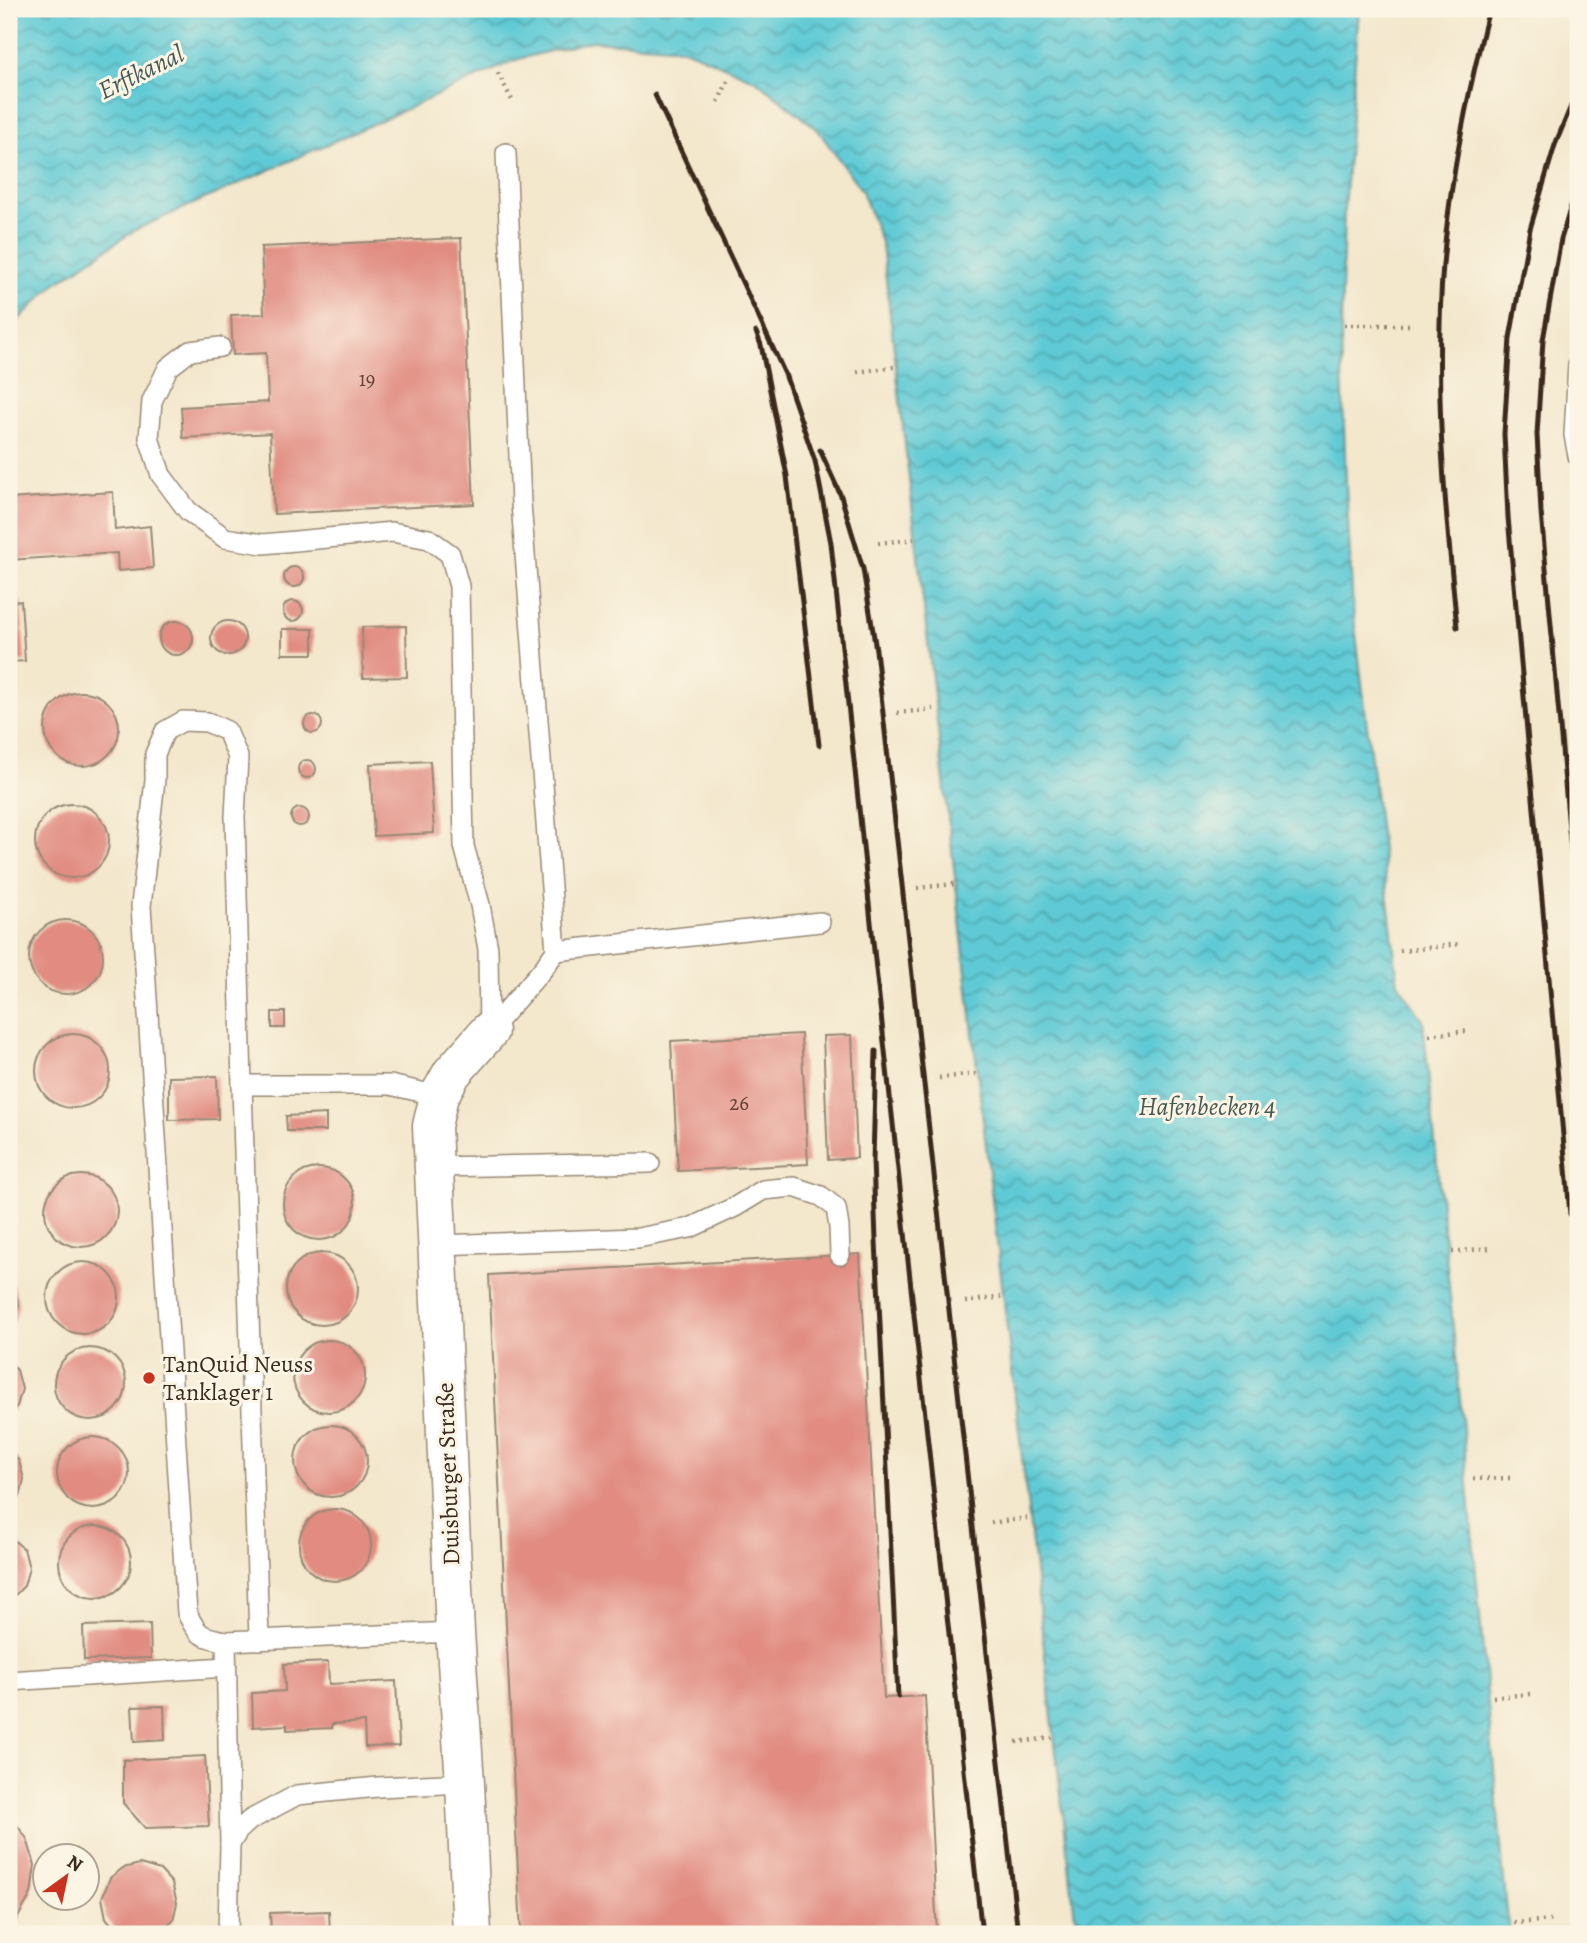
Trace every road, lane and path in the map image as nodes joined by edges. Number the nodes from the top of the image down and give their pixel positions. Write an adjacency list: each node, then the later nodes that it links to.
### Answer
1 (498, 73): 3 (path)
2 (730, 77): 4 (path)
3 (513, 102)
4 (718, 102)
5 (506, 153): 22 (lane)
6 (1345, 325): 7 (path)
7 (1410, 325)
8 (220, 347): 24 (lane)
9 (1578, 364): 12 (lane)
10 (894, 367): 11 (path)
11 (857, 372)
12 (1576, 411): 13 (lane)
13 (1578, 457)
14 (914, 539): 15 (path)
15 (878, 543)
16 (933, 709): 17 (path)
17 (897, 713)
18 (954, 884): 19 (path)
19 (917, 888)
20 (820, 922): 22 (lane)
21 (1460, 944): 23 (path)
22 (556, 951): 24 (lane)
23 (1400, 951)
24 (489, 1031): 30 (street, Duisburger Straße)
25 (1468, 1031): 26 (path)
26 (1429, 1035)
27 (976, 1074): 28 (path)
28 (939, 1079)
29 (242, 1085): 30 (lane); 44 (lane); 45 (lane)
30 (439, 1096): 32 (street, Duisburger Straße)
31 (650, 1163): 32 (lane)
32 (434, 1167): 33 (street, Duisburger Straße)
33 (438, 1245): 36 (lane); 43 (street, Duisburger Straße)
34 (1490, 1248): 35 (path)
35 (1452, 1252)
36 (839, 1255)
37 (1001, 1297): 38 (path)
38 (965, 1302)
39 (1511, 1478): 40 (path)
40 (1473, 1479)
41 (1027, 1518): 42 (path)
42 (990, 1523)
43 (455, 1632): 44 (lane); 52 (street, Duisburger Straße)
44 (259, 1640): 45 (lane)
45 (226, 1641): 46 (lane)
46 (226, 1667): 47 (lane); 53 (lane)
47 (9, 1681)
48 (1531, 1694): 49 (path)
49 (1493, 1697)
50 (1052, 1738): 51 (path)
51 (1016, 1742)
52 (465, 1783): 53 (lane); 57 (street, Duisburger Straße)
53 (230, 1844): 56 (lane)
54 (1552, 1920): 55 (path)
55 (1514, 1923)
56 (228, 1934)
57 (472, 1934)

